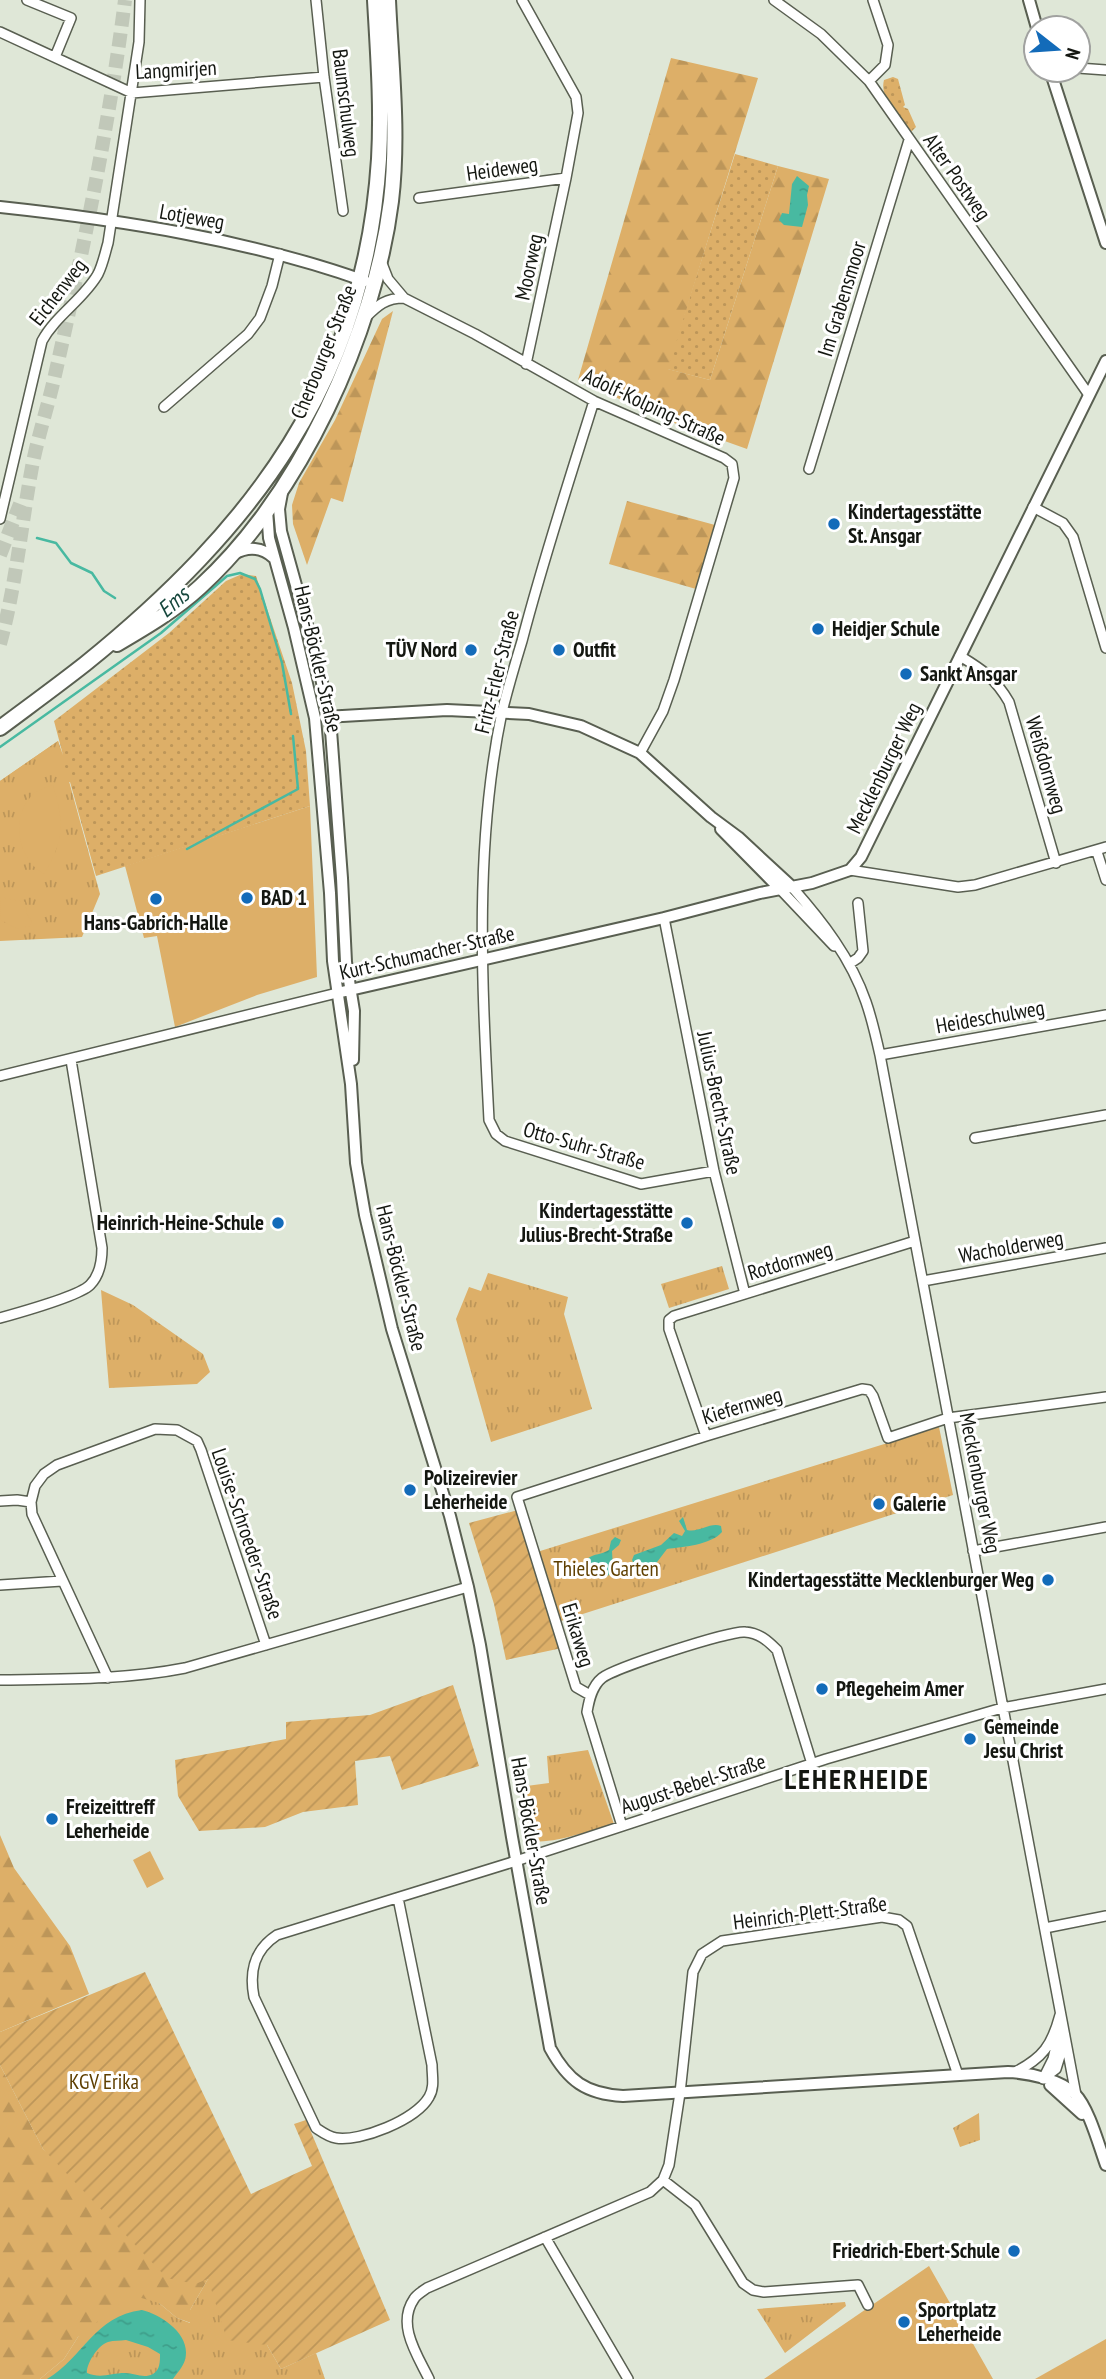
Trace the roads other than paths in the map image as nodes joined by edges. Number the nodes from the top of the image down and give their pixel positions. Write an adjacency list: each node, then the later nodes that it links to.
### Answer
1 (27, 0): 10 (street)
2 (140, 0): 14 (street, Eichenweg)
3 (316, 0): 11 (street, Baumschulweg)
4 (375, 0): 24 (main road, Cherbourger Straße)
5 (388, 0): 23 (main road, Cherbourger Straße)
6 (522, 0): 16 (street, Heideweg)
7 (775, 0): 12 (street, Alter Postweg)
8 (873, 0): 12 (street)
9 (0, 32): 10 (street, Langmirjen)
10 (55, 57): 14 (street, Langmirjen)
11 (324, 77): 14 (street, Langmirjen); 19 (street, Baumschulweg)
12 (869, 81): 15 (street, Alter Postweg)
13 (1055, 84): 21 (street)
14 (132, 93): 20 (street, Eichenweg)
15 (909, 140): 29 (street, Alter Postweg); 32 (street, Im Grabensmoor)
16 (566, 178): 17 (street, Heideweg); 28 (street, Moorweg)
17 (419, 198)
18 (0, 207): 20 (street, Lotjeweg)
19 (343, 211)
20 (113, 223): 22 (street, Lotjeweg); 38 (street, Eichenweg)
21 (1106, 243)
22 (280, 254): 24 (street, Lotjeweg); 31 (street)
23 (380, 259): 24 (main road, Cherbourger Straße); 25 (street, Adolf-Kolping-Straße)
24 (368, 282): 26 (main road, Cherbourger Straße); 33 (main road, Cherbourger Straße)
25 (404, 298): 26 (street); 28 (street, Adolf-Kolping-Straße)
26 (362, 321): 34 (main road, Cherbourger Straße)
27 (1106, 361): 29 (street, Mecklenburger Weg)
28 (526, 364): 30 (street, Adolf-Kolping-Straße)
29 (1089, 395): 36 (street, Mecklenburger Weg)
30 (594, 401): 45 (street, Fritz-Erler-Straße); 49 (street, Adolf-Kolping-Straße)
31 (164, 407)
32 (809, 469)
33 (273, 472): 35 (main road, Cherbourger Straße); 37 (main road)
34 (288, 478): 37 (main road, Cherbourger Straße); 39 (street, Hans-Böckler-Straße)
35 (247, 506): 37 (main road); 44 (main road, Cherbourger Straße)
36 (1033, 508): 42 (street); 43 (street, Mecklenburger Weg)
37 (267, 510): 39 (street); 40 (main road, Cherbourger Straße); 41 (street, Hans-Böckler-Straße)
38 (0, 519)
39 (279, 521): 46 (street, Hans-Böckler-Straße)
40 (234, 554): 41 (street); 44 (main road, Cherbourger Straße)
41 (274, 558): 47 (street, Hans-Böckler-Straße)
42 (1106, 648)
43 (960, 656): 52 (street, Weißdornweg); 53 (street, Mecklenburger Weg)
44 (85, 664): 48 (main road, Cherbourger Straße)
45 (502, 713): 46 (street); 49 (street); 59 (street, Fritz-Erler-Straße)
46 (330, 717): 47 (street); 61 (street, Hans-Böckler-Straße)
47 (315, 718): 62 (street, Hans-Böckler-Straße)
48 (0, 728)
49 (640, 753): 50 (street)
50 (711, 817): 55 (street); 56 (street)
51 (1101, 850): 52 (street); 54 (street)
52 (1056, 863): 53 (street)
53 (849, 870): 55 (street)
54 (1106, 880)
55 (792, 887): 56 (street, Kurt-Schumacher-Straße); 60 (street, Mecklenburger Weg)
56 (780, 890): 58 (street, Kurt-Schumacher-Straße); 60 (street, Mecklenburger Weg)
57 (858, 903): 60 (street)
58 (664, 918): 59 (street, Kurt-Schumacher-Straße); 70 (street, Julius-Brecht-Straße)
59 (481, 960): 61 (street, Kurt-Schumacher-Straße); 70 (street, Otto-Suhr-Straße)
60 (846, 960): 64 (street, Mecklenburger Weg)
61 (351, 990): 62 (street, Kurt-Schumacher-Straße); 67 (street, Hans-Böckler-Straße)
62 (337, 993): 65 (street, Kurt-Schumacher-Straße); 67 (street, Hans-Böckler-Straße)
63 (1106, 1015): 64 (street, Heideschulweg)
64 (880, 1055): 71 (street, Mecklenburger Weg)
65 (71, 1060): 66 (street, Kurt-Schumacher-Straße); 75 (street)
66 (0, 1076)
67 (351, 1084): 86 (street, Hans-Böckler-Straße)
68 (1106, 1115): 69 (street)
69 (975, 1138)
70 (714, 1171): 74 (street, Julius-Brecht-Straße)
71 (915, 1241): 73 (street, Mecklenburger Weg); 74 (street, Rotdornweg)
72 (1106, 1248): 73 (street, Wacholderweg)
73 (923, 1280): 77 (street, Mecklenburger Weg)
74 (745, 1294): 78 (street, Rotdornweg)
75 (0, 1318)
76 (1106, 1397): 77 (street)
77 (948, 1418): 78 (street, Kiefernweg); 83 (street, Mecklenburger Weg)
78 (706, 1436): 79 (street, Kiefernweg)
79 (517, 1497): 91 (street, Erikaweg)
80 (0, 1501): 81 (street)
81 (31, 1502): 84 (street); 87 (street, Louise-Schroeder-Straße)
82 (1106, 1527): 83 (street)
83 (973, 1551): 92 (street, Mecklenburger Weg)
84 (62, 1581): 85 (street); 88 (street)
85 (0, 1585)
86 (468, 1587): 87 (street, Louise-Schroeder-Straße); 95 (street, Hans-Böckler-Straße)
87 (266, 1645): 88 (street, Louise-Schroeder-Straße)
88 (107, 1678): 89 (street, Louise-Schroeder-Straße)
89 (0, 1679)
90 (1106, 1689): 92 (street, August-Bebel-Straße)
91 (590, 1695): 93 (street); 94 (street)
92 (1002, 1708): 93 (street, August-Bebel-Straße); 98 (street, Mecklenburger Weg)
93 (812, 1764): 94 (street, August-Bebel-Straße)
94 (622, 1826): 95 (street, August-Bebel-Straße)
95 (516, 1861): 96 (street, August-Bebel-Straße); 104 (street, Hans-Böckler-Straße)
96 (398, 1898): 96 (street, August-Bebel-Straße)
97 (1106, 1916): 98 (street)
98 (1045, 1927): 99 (street, Mecklenburger Weg)
99 (1060, 2014): 100 (street, Mecklenburger Weg); 101 (street, Mecklenburger Weg); 103 (street, Mecklenburger Weg)
100 (1065, 2040): 103 (street); 105 (street, Mecklenburger Weg)
101 (1016, 2072): 102 (street, Hans-Böckler-Straße); 103 (street, Hans-Böckler-Straße)
102 (958, 2075): 104 (street, Hans-Böckler-Straße); 104 (street, Heinrich-Plett-Straße)
103 (1042, 2079): 105 (street, Hans-Böckler-Straße); 106 (street, Mecklenburger Weg)
104 (680, 2093): 108 (street)
105 (1076, 2095): 106 (street, Mecklenburger Weg)
106 (1091, 2127): 107 (street, Mecklenburger Weg)
107 (1106, 2165)
108 (663, 2180): 109 (street); 110 (street)
109 (545, 2237): 111 (street); 112 (street)
110 (868, 2305)
111 (429, 2379)
112 (628, 2379)

